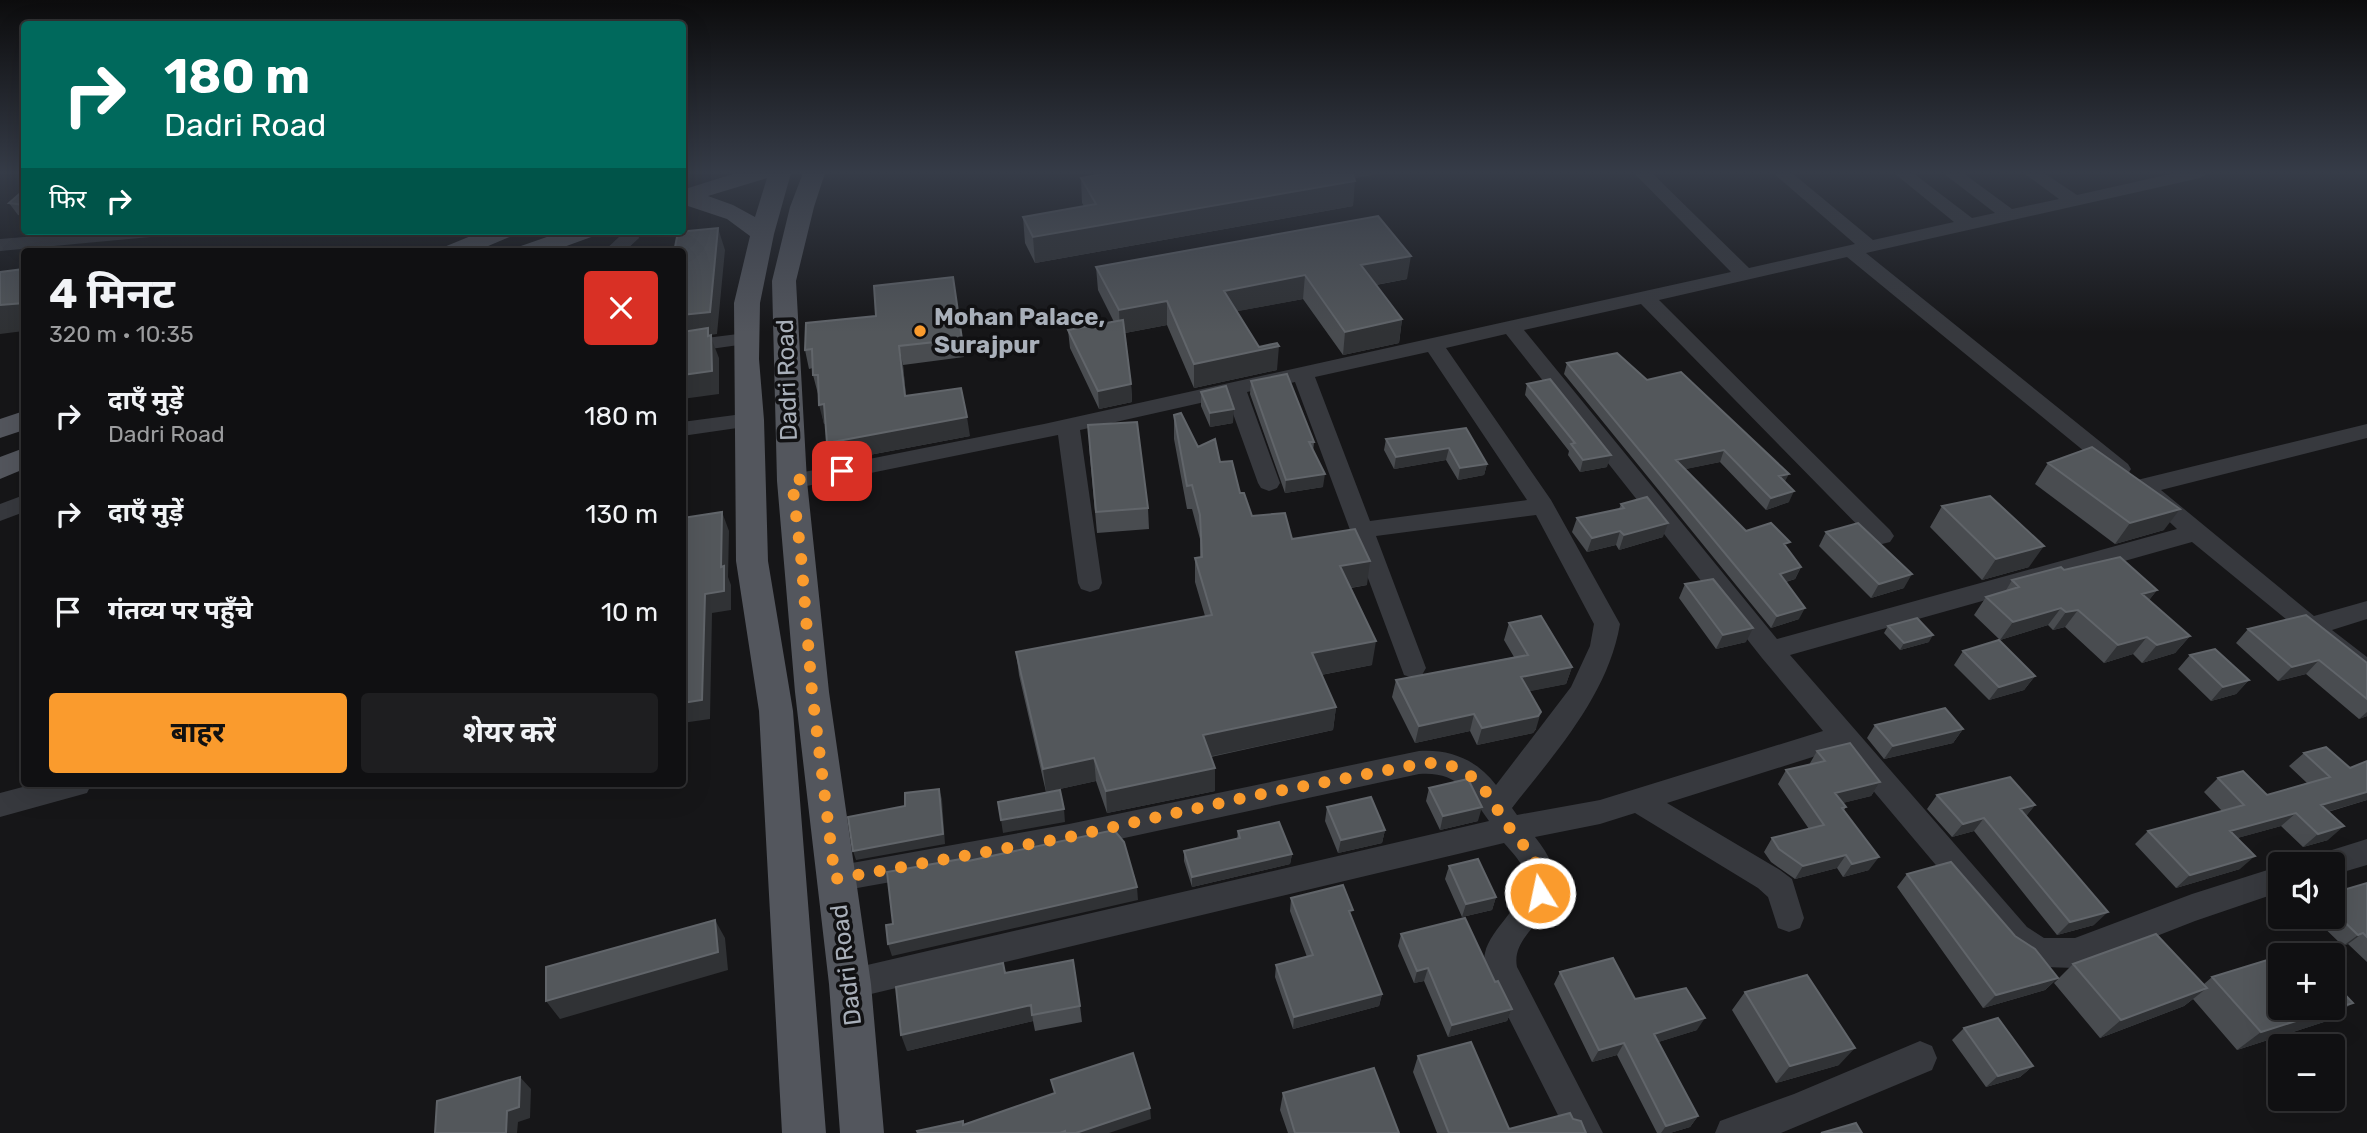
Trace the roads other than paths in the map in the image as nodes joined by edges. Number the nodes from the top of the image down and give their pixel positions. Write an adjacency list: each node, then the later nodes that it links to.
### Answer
1 (754, 226): 7 (main road)
2 (764, 226): 7 (main road, Dadri Road)
3 (797, 226): 33 (main road, Dadri Road)
4 (1695, 226): 17 (street)
5 (1837, 226): 16 (street)
6 (1965, 226): 16 (street)
7 (762, 234): 20 (main road, Dadri Road)
8 (118, 235): 12 (street)
9 (494, 235): 13 (main road)
10 (575, 235): 14 (main road)
11 (629, 235): 15 (street)
12 (0, 246)
13 (463, 248)
14 (538, 248)
15 (617, 248)
16 (1861, 249): 17 (street); 35 (street)
17 (1745, 275): 18 (street)
18 (1646, 297): 19 (street); 41 (street)
19 (1511, 327): 21 (street); 45 (street)
20 (746, 339): 22 (street); 25 (main road, Dadri Road)
21 (1433, 344): 23 (street); 37 (street)
22 (686, 346)
23 (1303, 374): 24 (street); 39 (street)
24 (1235, 389): 27 (street); 34 (street)
25 (750, 420): 28 (street); 60 (main road, Dadri Road)
26 (21, 421): 29 (main road)
27 (1068, 426): 33 (street); 42 (street)
28 (686, 428)
29 (0, 429)
30 (2367, 431): 35 (street)
31 (21, 459): 32 (main road)
32 (0, 469)
33 (792, 481): 55 (main road, Dadri Road)
34 (1269, 483)
35 (2141, 487): 40 (street)
36 (21, 504): 38 (street)
37 (1543, 506): 39 (street); 52 (street)
38 (0, 513)
39 (1362, 530): 46 (street)
40 (2196, 532): 44 (street); 45 (street)
41 (1882, 536)
42 (1090, 583)
43 (2367, 610): 44 (street)
44 (2312, 626): 47 (street)
45 (1771, 650): 48 (street)
46 (1413, 668)
47 (2367, 671)
48 (1842, 736): 50 (street); 56 (street)
49 (69, 787): 51 (street)
50 (1639, 801): 52 (street); 57 (street)
51 (0, 805)
52 (1503, 818): 55 (street); 58 (street); 62 (street)
53 (2367, 852): 54 (street)
54 (2345, 859)
55 (835, 879): 58 (main road, Dadri Road)
56 (2268, 883)
57 (1789, 918)
58 (850, 984): 61 (main road, Dadri Road)
59 (1920, 1058): 63 (street)
60 (804, 1133)
61 (862, 1133)
62 (1586, 1133)
63 (1732, 1133)

